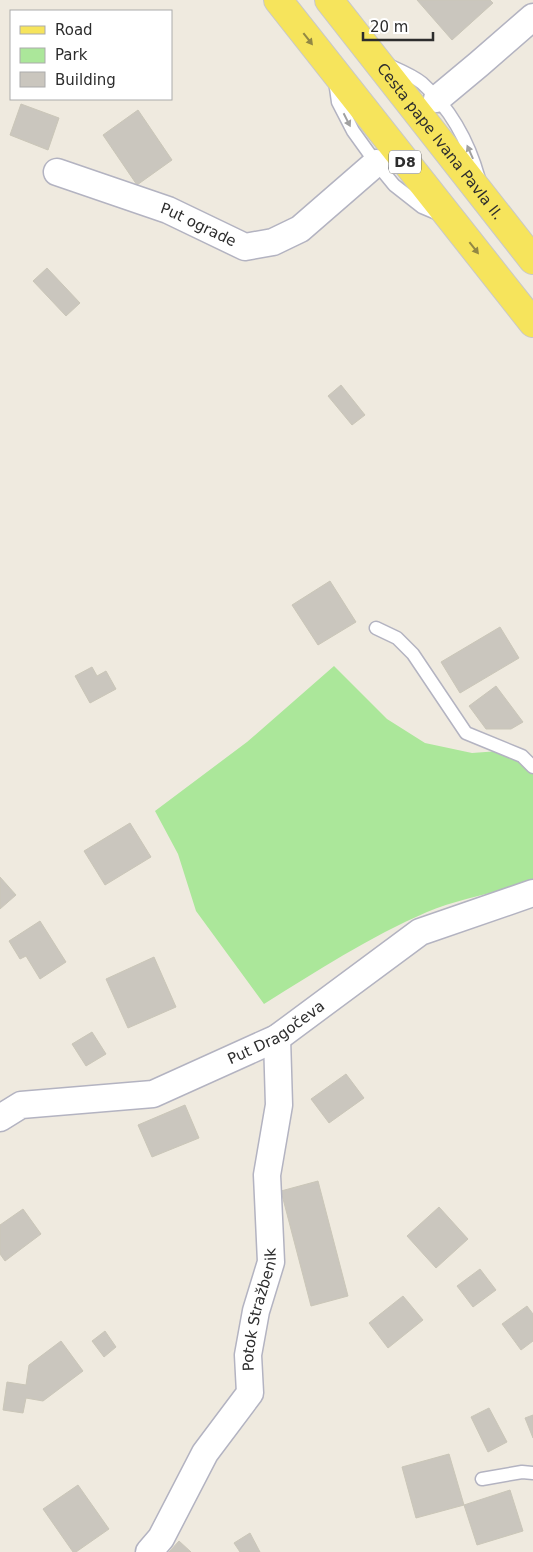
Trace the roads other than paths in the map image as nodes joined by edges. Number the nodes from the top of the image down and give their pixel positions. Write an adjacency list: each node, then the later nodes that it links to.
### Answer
1 (278, 0): 5 (main road, D8, one-way to 5)
2 (329, 0): 4 (main road, Cesta pape Ivana Pavla II. / D8)
3 (533, 17): 6 (street)
4 (375, 59): 6 (lane); 9 (main road, Cesta pape Ivana Pavla II. / D8)
5 (334, 73): 7 (lane, one-way to 7); 10 (main road, D8)
6 (437, 99): 9 (lane, one-way to 6)
7 (376, 163): 8 (street, Put ograde); 10 (lane)
8 (57, 172)
9 (484, 199): 11 (main road, Cesta pape Ivana Pavla II. / D8)
10 (450, 218): 12 (main road, D8, one-way to 12)
11 (533, 260)
12 (533, 323)
13 (376, 628): 14 (lane)
14 (533, 767)
15 (533, 893): 16 (street, Put Dragočeva)
16 (277, 1038): 17 (street, Put Dragočeva); 20 (street, Potok Stražbenik)
17 (0, 1118)
18 (533, 1472): 19 (lane)
19 (482, 1478)
20 (149, 1552)

